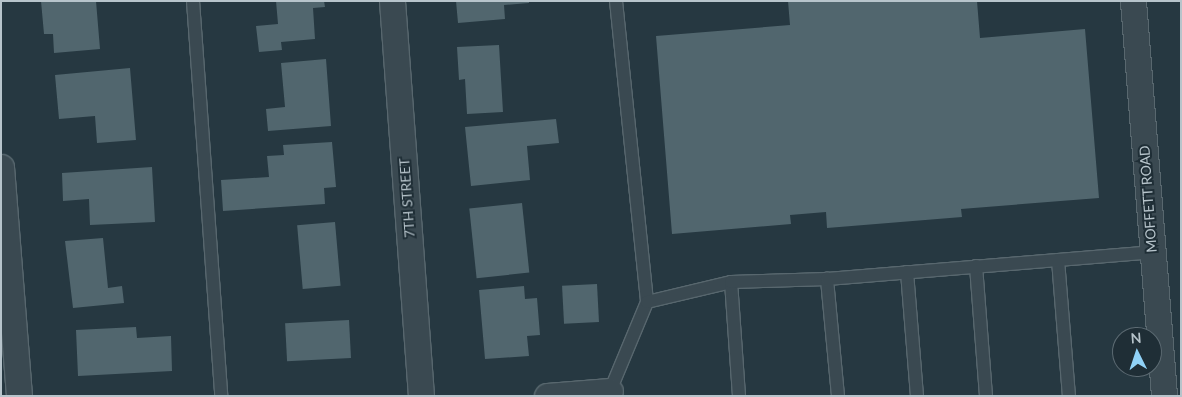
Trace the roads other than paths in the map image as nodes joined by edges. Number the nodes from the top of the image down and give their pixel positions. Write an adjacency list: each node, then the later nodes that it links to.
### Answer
1 (193, 1): 15 (lane)
2 (392, 1): 16 (street, 7TH STREET)
3 (616, 1): 12 (lane)
4 (1133, 1): 6 (street, MOFFETT ROAD)
5 (1, 167): 14 (street)
6 (1152, 252): 7 (lane); 23 (street, MOFFETT ROAD)
7 (1058, 260): 8 (lane); 22 (lane)
8 (976, 266): 9 (lane); 21 (lane)
9 (907, 272): 10 (lane); 20 (lane)
10 (827, 279): 11 (lane); 19 (lane)
11 (731, 282): 12 (lane); 18 (lane)
12 (647, 302): 13 (lane)
13 (611, 393): 17 (street)
14 (19, 396)
15 (221, 396)
16 (421, 396)
17 (546, 396)
18 (740, 396)
19 (838, 396)
20 (917, 396)
21 (986, 396)
22 (1069, 396)
23 (1164, 396)

